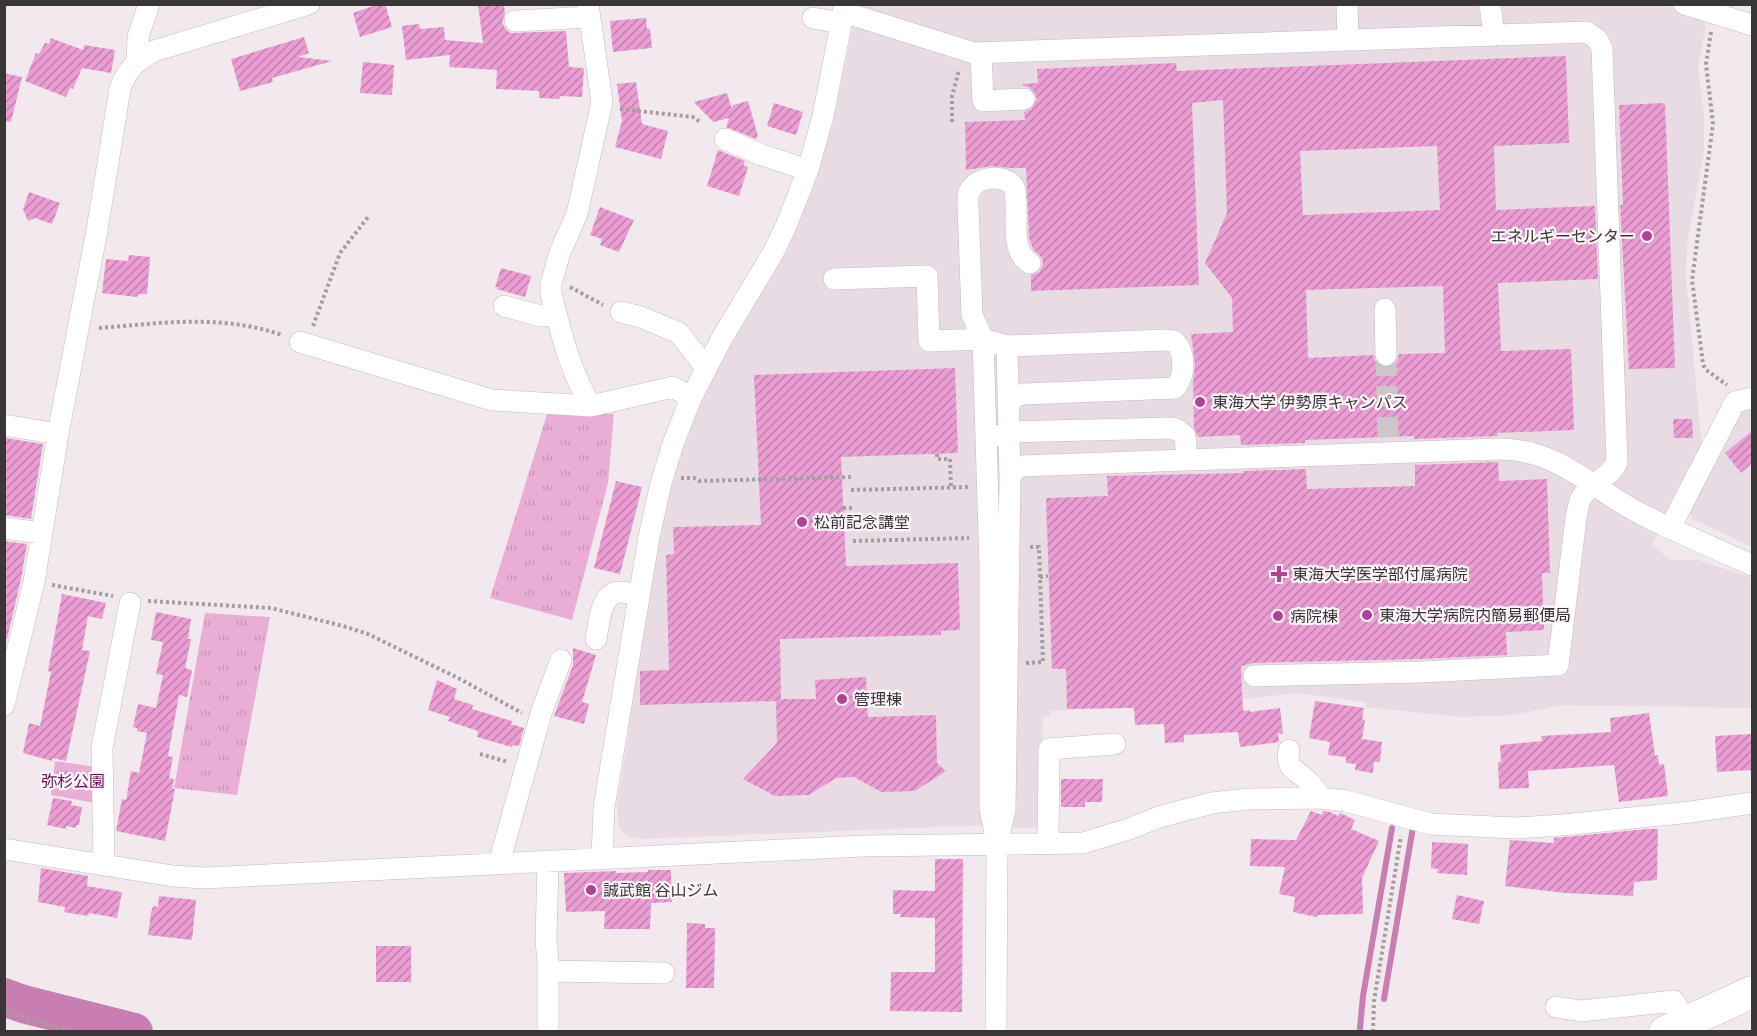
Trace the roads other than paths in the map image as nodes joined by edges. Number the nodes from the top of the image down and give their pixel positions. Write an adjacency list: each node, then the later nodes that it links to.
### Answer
1 (149, 4): 15 (street)
2 (309, 4): 7 (street)
3 (1347, 4): 13 (street)
4 (1490, 4): 12 (street)
5 (1684, 4): 11 (street)
6 (589, 11): 10 (street); 24 (street)
7 (251, 12): 15 (street)
8 (843, 13): 9 (street); 14 (street); 18 (street)
9 (813, 18)
10 (515, 21)
11 (1752, 25)
12 (1494, 36): 13 (street); 40 (street)
13 (1348, 40): 14 (street)
14 (973, 52): 16 (street)
15 (137, 61): 36 (street)
16 (1024, 99)
17 (725, 139): 18 (street)
18 (808, 170): 29 (street)
19 (1030, 263): 25 (street)
20 (834, 279): 25 (street)
21 (504, 306): 24 (street)
22 (1385, 309): 28 (street)
23 (621, 312): 29 (street)
24 (557, 315): 32 (street)
25 (983, 339): 27 (street); 37 (street)
26 (303, 343): 32 (street)
27 (1007, 346): 33 (street); 33 (street)
28 (1386, 355)
29 (706, 368): 30 (street)
30 (691, 398): 32 (street); 45 (street)
31 (1744, 400): 42 (street)
32 (591, 406)
33 (1009, 409): 35 (street)
34 (4, 425): 36 (street)
35 (1009, 432): 37 (street); 38 (street); 39 (street)
36 (58, 434): 43 (street)
37 (988, 452): 39 (street); 56 (street)
38 (1187, 460): 39 (street); 40 (street)
39 (1014, 469): 56 (street)
40 (1594, 484): 42 (street); 50 (street)
41 (4, 528): 43 (street)
42 (1670, 528): 44 (street)
43 (42, 533): 47 (street)
44 (1752, 565)
45 (639, 595): 48 (street); 59 (street)
46 (130, 603): 62 (street)
47 (13, 636): 51 (street)
48 (596, 639)
49 (561, 660): 61 (street)
50 (1254, 676)
51 (4, 705)
52 (1115, 744): 57 (street)
53 (1289, 750): 54 (street)
54 (1321, 798): 55 (street); 57 (street)
55 (1752, 803)
56 (997, 843): 57 (street); 59 (street); 69 (street)
57 (1048, 843)
58 (4, 849): 62 (street)
59 (602, 858): 60 (street)
60 (548, 861): 61 (street); 63 (street)
61 (499, 863): 62 (street)
62 (104, 864)
63 (548, 971): 64 (street); 68 (street)
64 (664, 973)
65 (1752, 992): 67 (highway)
66 (1556, 1007): 67 (street)
67 (1685, 1023)
68 (548, 1032)
69 (996, 1032)

